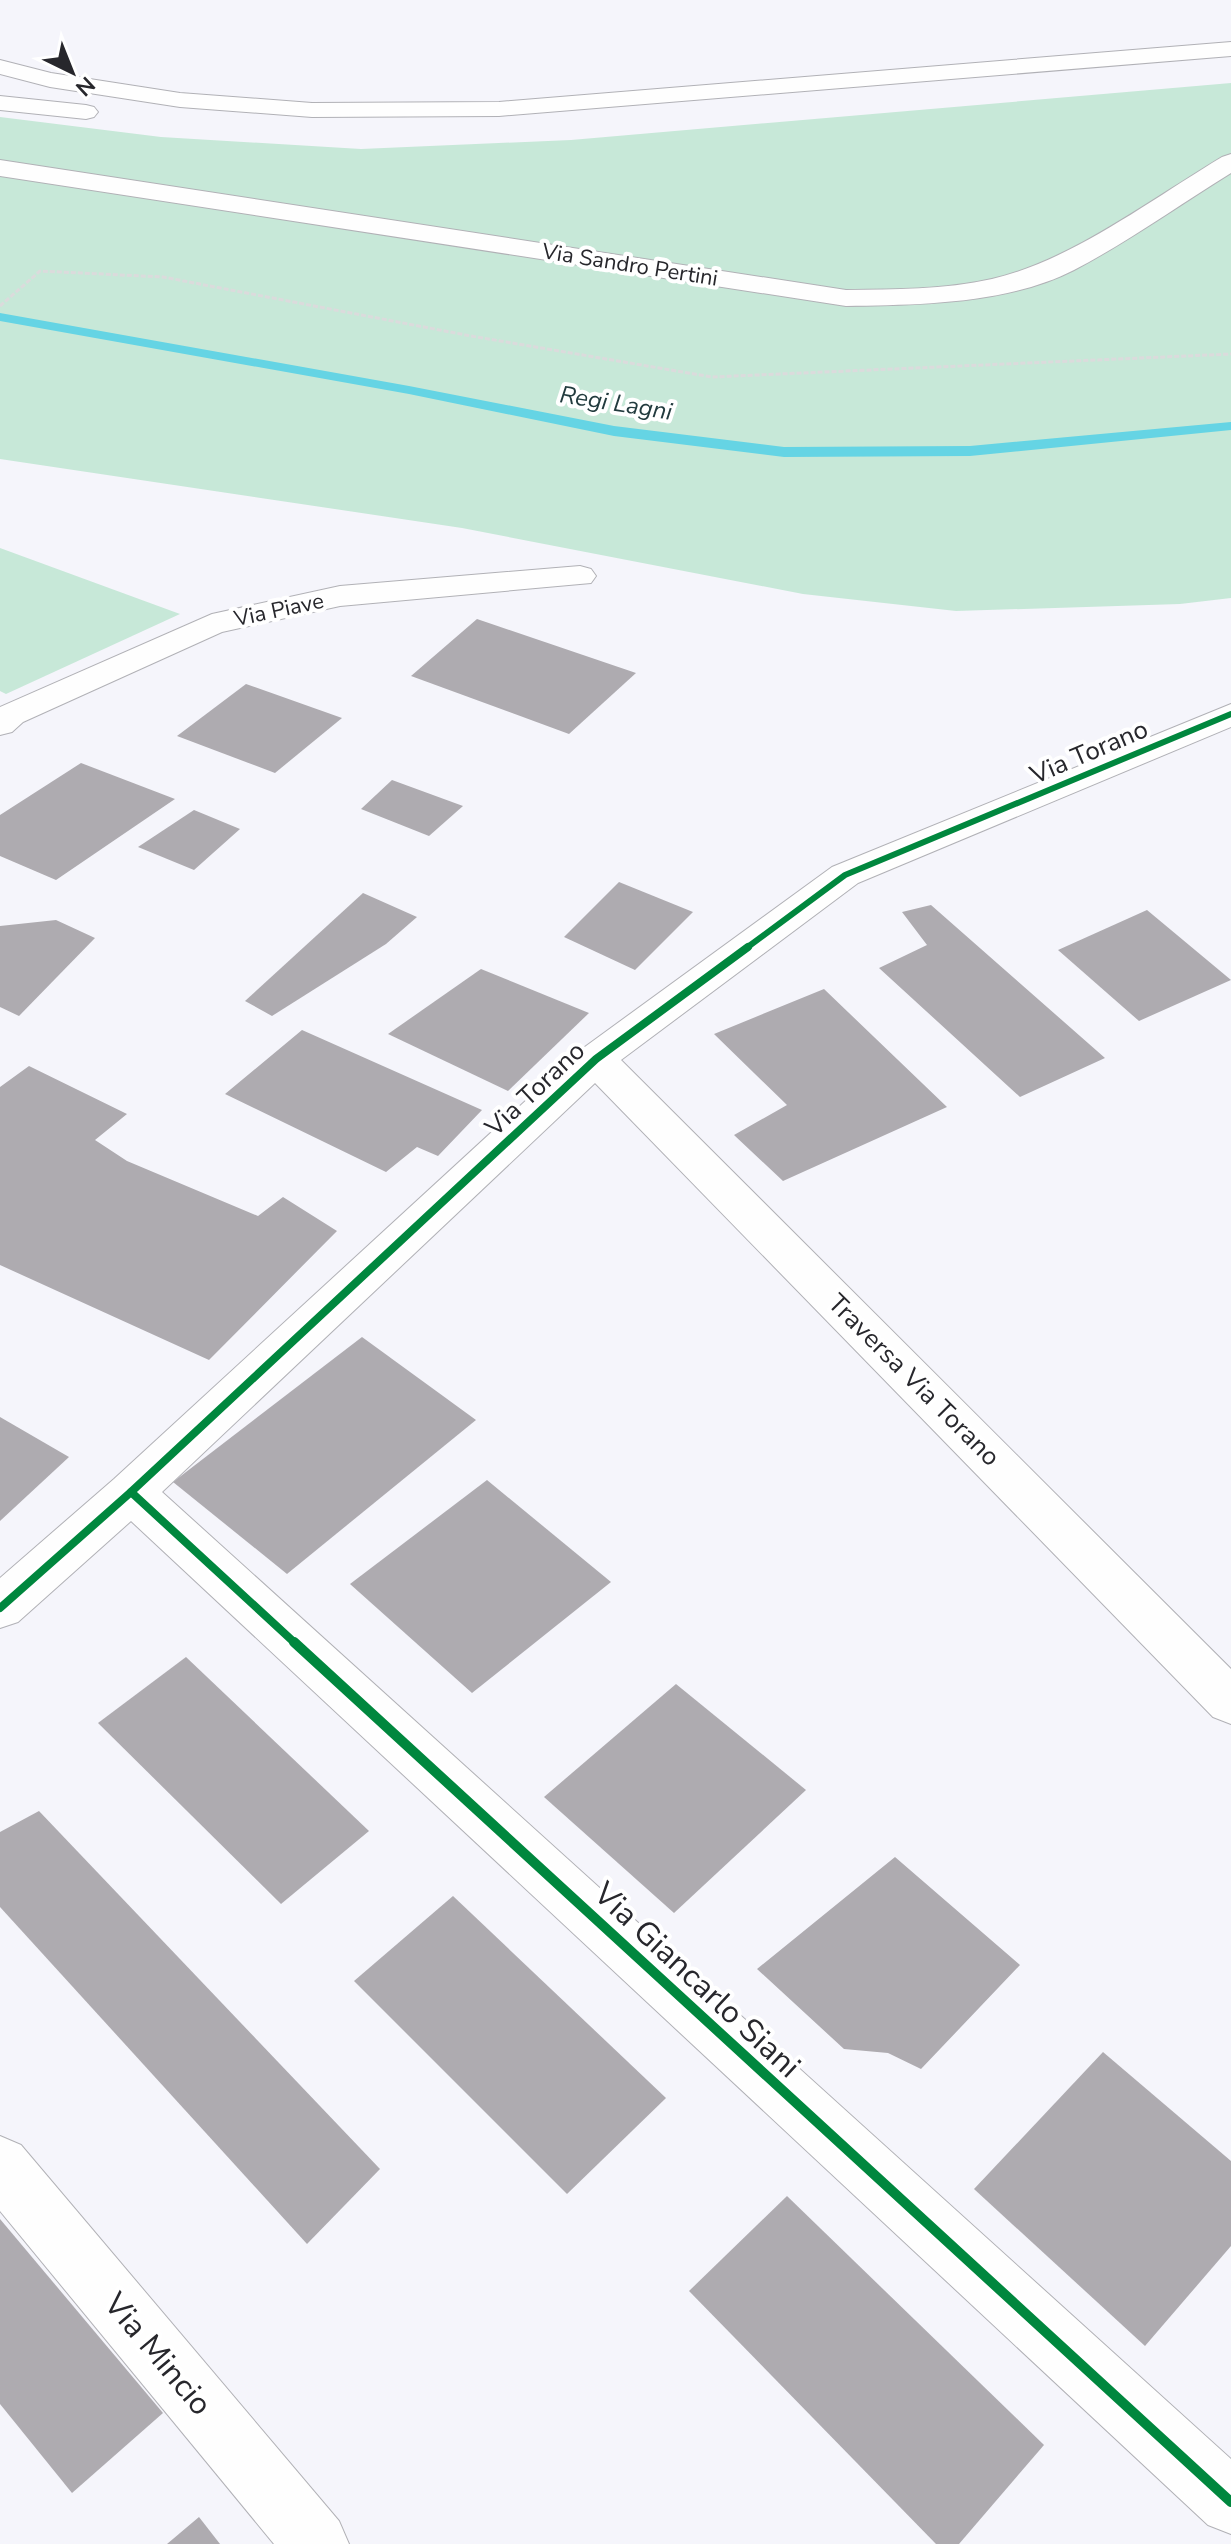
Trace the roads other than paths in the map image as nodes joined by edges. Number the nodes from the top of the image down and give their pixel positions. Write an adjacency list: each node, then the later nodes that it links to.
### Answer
1 (1231, 49): 2 (lane)
2 (0, 67)
3 (1231, 71): 6 (lane)
4 (6, 102): 5 (lane)
5 (377, 133)
6 (407, 133)
7 (1231, 162): 8 (street, Via Sandro Pertini)
8 (0, 168)
9 (580, 576): 11 (street, Via Piave)
10 (1231, 714): 12 (street, Via Torano)
11 (0, 725)
12 (596, 1059): 13 (street, Via Torano); 15 (street, Traversa Via Torano)
13 (131, 1492): 14 (street, Via Torano); 17 (street, Via Giancarlo Siani)
14 (0, 1608)
15 (1231, 1702)
16 (0, 2165): 18 (street, Via Mincio)
17 (1231, 2502)
18 (316, 2544)

